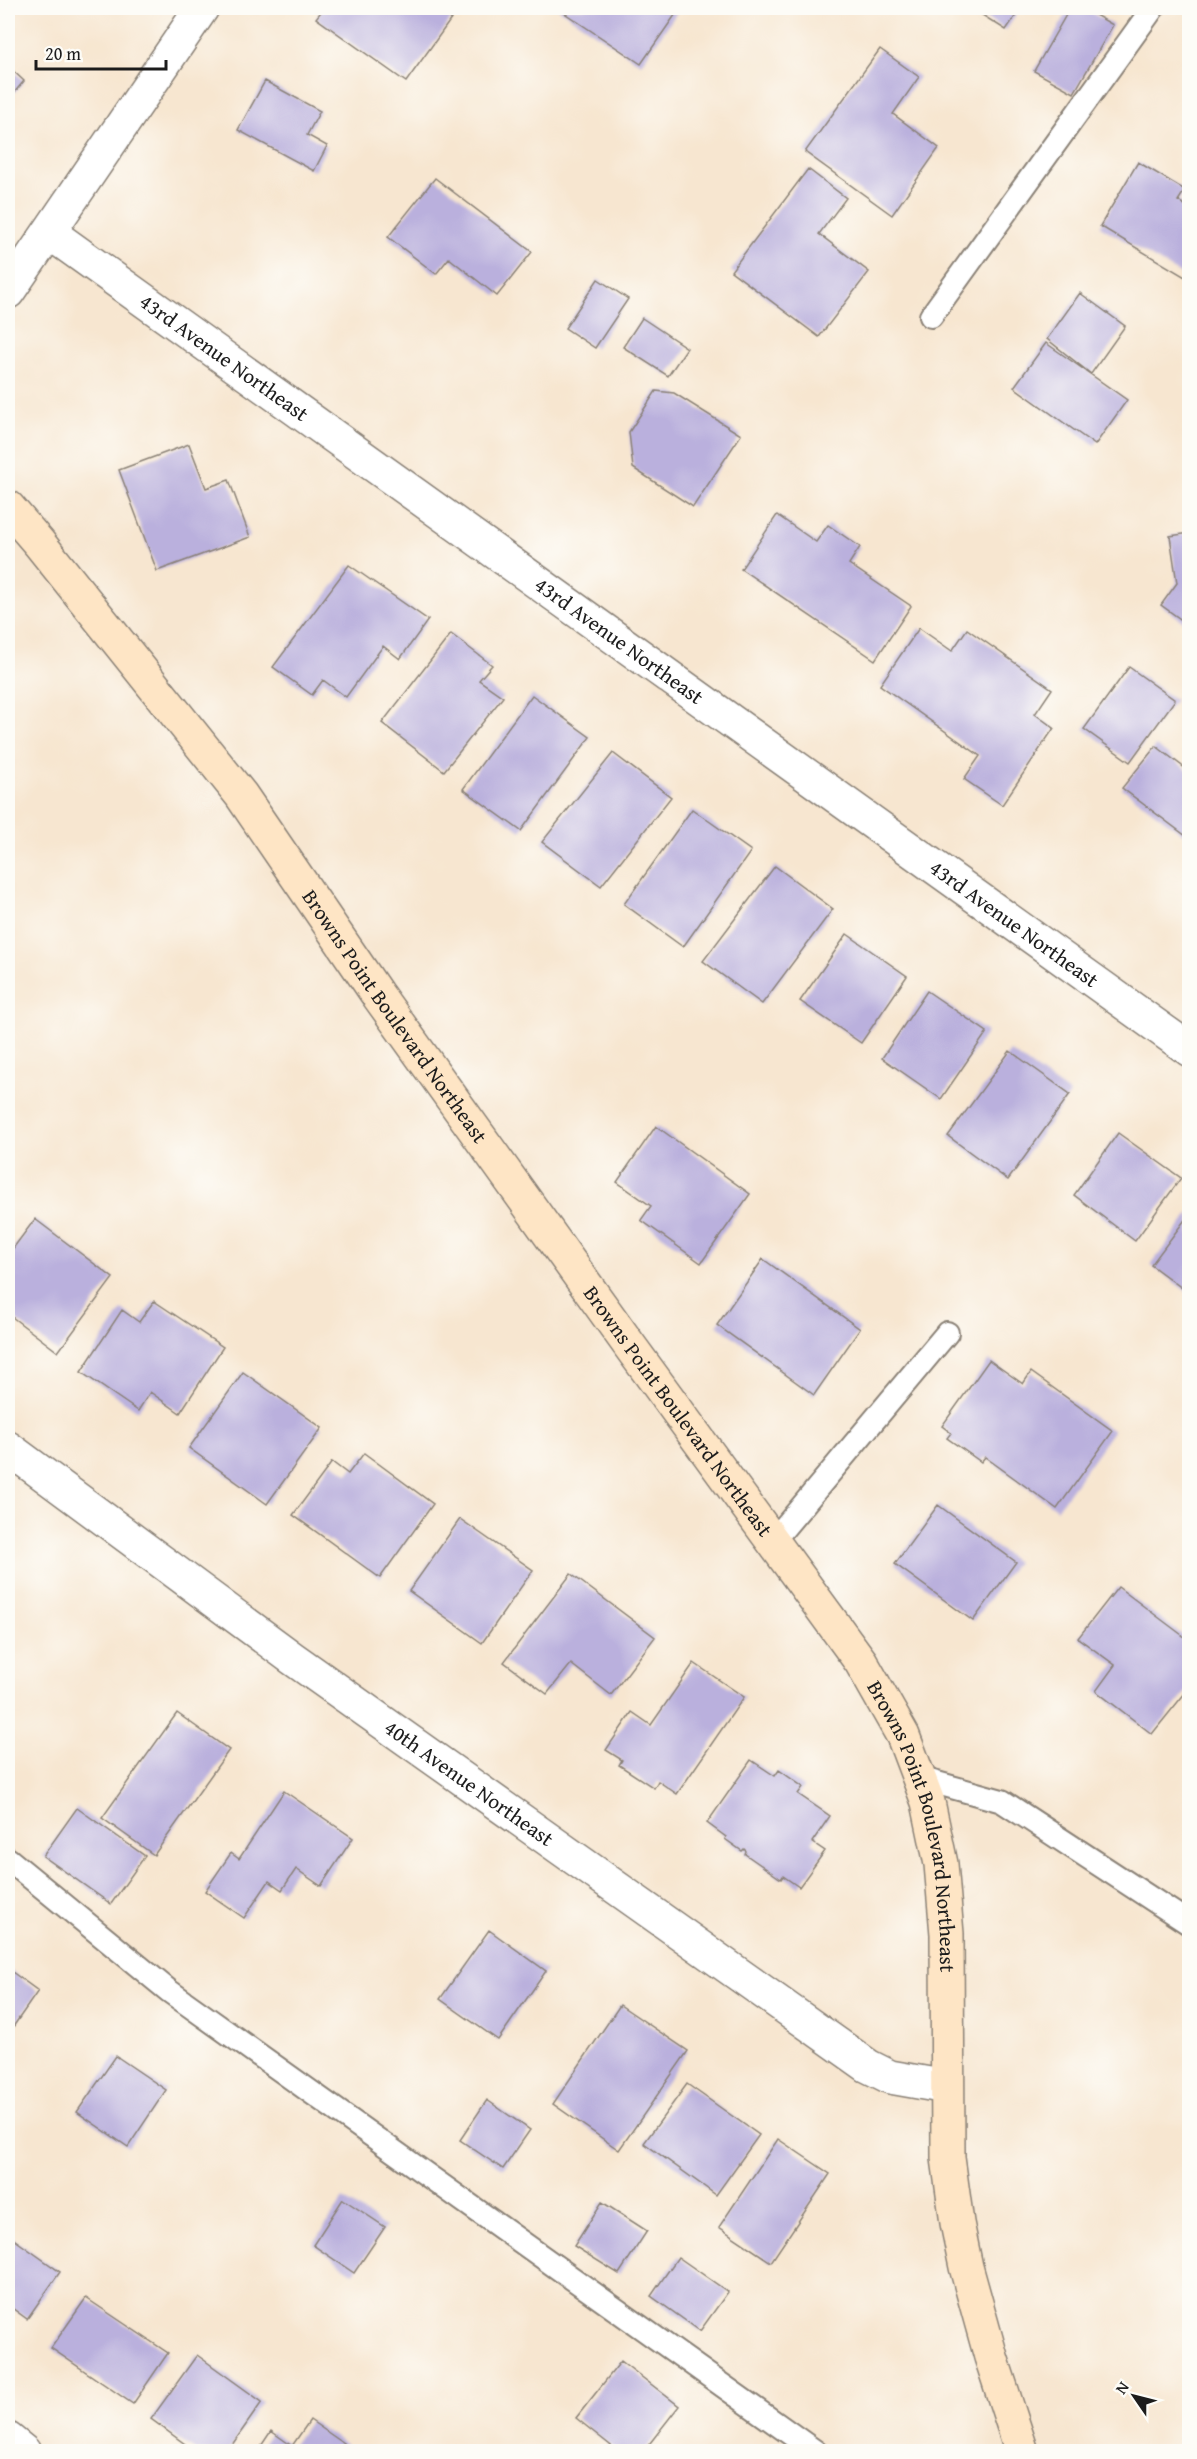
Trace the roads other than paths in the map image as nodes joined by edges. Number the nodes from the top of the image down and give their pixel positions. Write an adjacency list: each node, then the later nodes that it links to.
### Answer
1 (1153, 8): 5 (lane)
2 (190, 12): 3 (street)
3 (50, 233): 4 (street); 7 (street, 43rd Avenue Northeast)
4 (8, 292)
5 (931, 316)
6 (8, 507): 10 (street, Browns Point Boulevard Northeast)
7 (1190, 1050)
8 (947, 1333): 10 (lane)
9 (8, 1448): 14 (street, 40th Avenue Northeast)
10 (773, 1541): 11 (street, Browns Point Boulevard Northeast)
11 (919, 1778): 13 (lane); 14 (street, Browns Point Boulevard Northeast)
12 (8, 1859): 17 (lane)
13 (1190, 1924)
14 (947, 2087): 18 (street, Browns Point Boulevard Northeast)
15 (8, 2439): 16 (street)
16 (24, 2451)
17 (816, 2451)
18 (1022, 2451)

